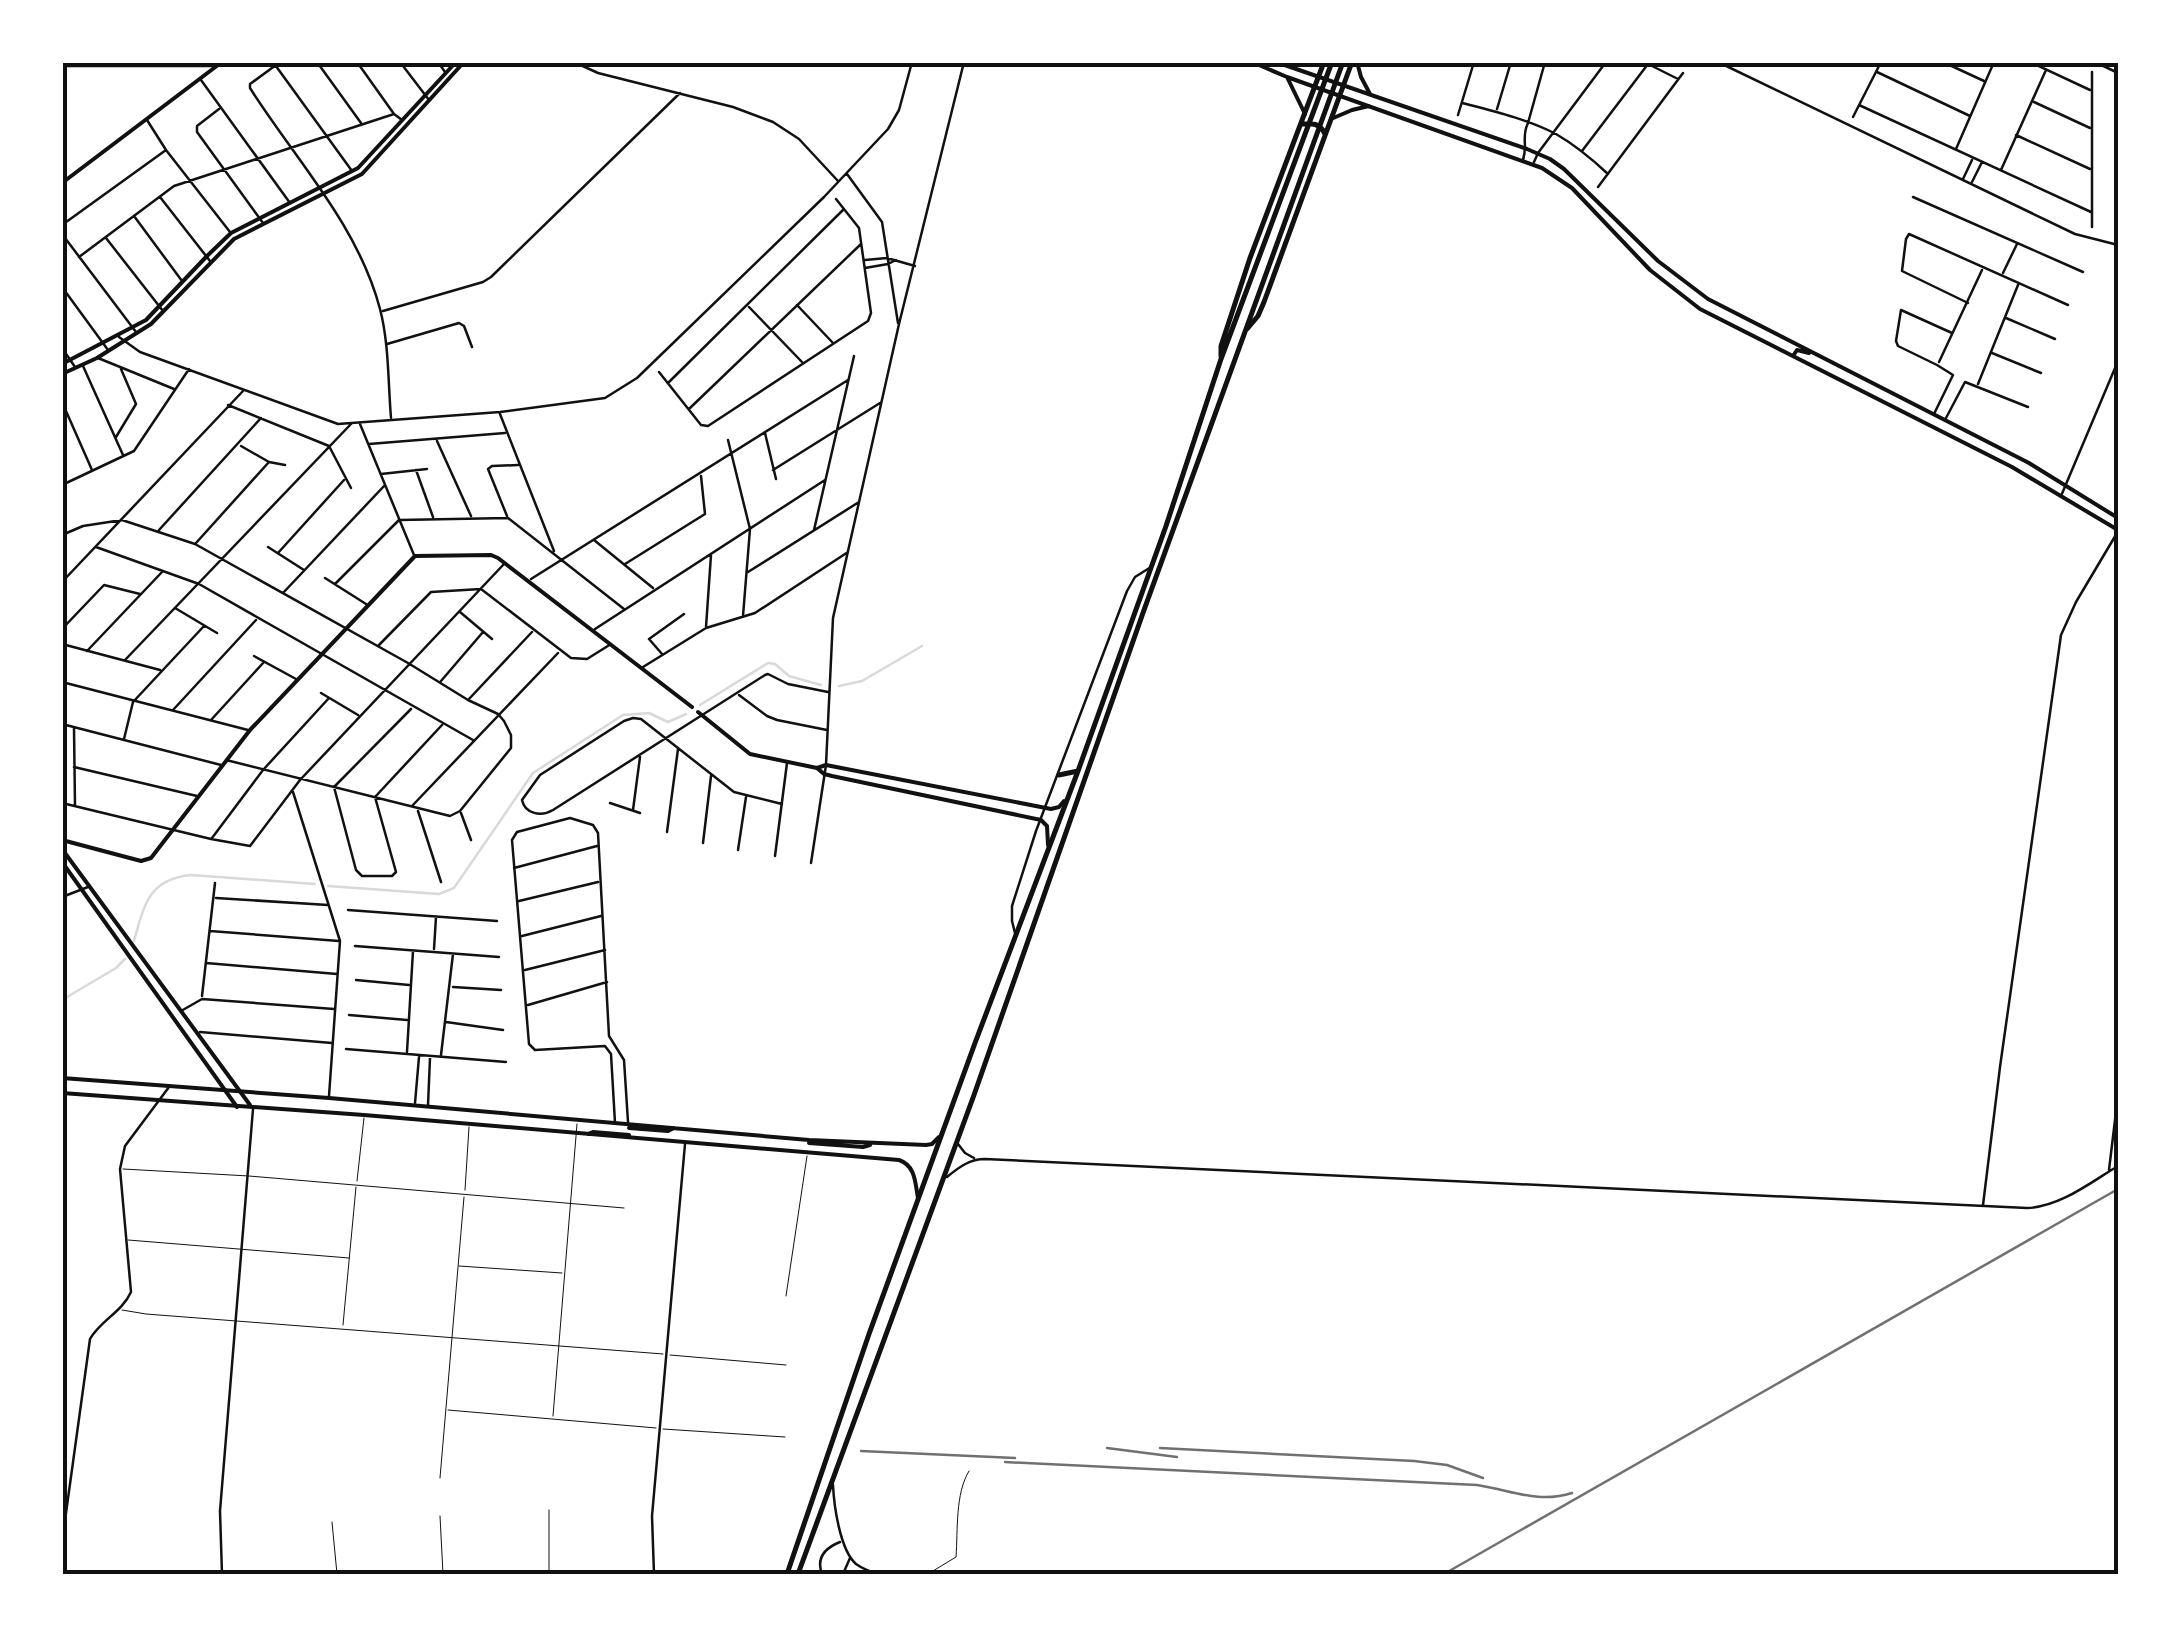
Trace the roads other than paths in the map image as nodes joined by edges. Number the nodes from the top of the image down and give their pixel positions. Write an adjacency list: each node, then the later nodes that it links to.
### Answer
1 (316, 62): 71 (street)
2 (357, 62): 60 (street)
3 (400, 62): 53 (street)
4 (438, 62): 40 (street)
5 (456, 62): 40 (main road)
6 (464, 62): 53 (main road)
7 (574, 62): 50 (street)
8 (912, 62): 93 (street)
9 (964, 62): 126 (street)
10 (1252, 62): 42 (main road)
11 (1276, 62): 34 (main road)
12 (1300, 62): 34 (main road)
13 (1324, 62): 41 (highway)
14 (1345, 62): 46 (highway); 51 (main road); 144 (highway); 160 (highway)
15 (1474, 62): 55 (street)
16 (1511, 62): 59 (street)
17 (1545, 62): 67 (street)
18 (1606, 62): 73 (street)
19 (1718, 62): 96 (street)
20 (1881, 62): 37 (street)
21 (1944, 62): 45 (street)
22 (1994, 62): 45 (street)
23 (2030, 62): 35 (street)
24 (2095, 62): 39 (street)
25 (2117, 62): 39 (street)
26 (1646, 63): 43 (street); 81 (street)
27 (91, 64): 28 (street); 33 (street)
28 (128, 64): 29 (street)
29 (163, 64): 30 (street)
30 (199, 64): 31 (street)
31 (219, 64): 44 (main road)
32 (274, 64): 76 (street); 77 (street)
33 (62, 66)
34 (1290, 66): 41 (main road)
35 (2046, 70): 49 (street); 54 (street)
36 (1683, 72): 43 (street)
37 (1876, 72): 57 (street); 63 (street)
38 (2092, 72): 49 (street)
39 (2117, 73): 48 (street)
40 (446, 74): 53 (main road)
41 (1319, 77): 46 (main road); 47 (highway)
42 (1287, 78): 47 (main road); 61 (main road)
43 (1678, 79): 94 (street)
44 (200, 80): 58 (street); 66 (main road)
45 (1985, 82): 63 (street)
46 (1343, 84): 51 (main road); 52 (highway)
47 (1315, 88): 52 (main road); 61 (highway)
48 (2118, 88): 68 (street)
49 (2092, 90): 72 (street)
50 (680, 93): 98 (street); 139 (street)
51 (1370, 94): 78 (main road)
52 (1339, 95): 56 (main road); 65 (highway)
53 (428, 100): 69 (main road)
54 (2031, 101): 72 (street); 75 (street)
55 (1462, 103): 59 (street); 62 (street)
56 (1369, 106): 65 (main road); 85 (main road)
57 (1859, 106): 64 (street); 80 (street)
58 (220, 108): 84 (street); 89 (street)
59 (1496, 112): 67 (street)
60 (394, 114): 69 (street); 71 (street)
61 (1305, 114): 70 (highway)
62 (1458, 115)
63 (1970, 116): 80 (street)
64 (1853, 117)
65 (1331, 119): 74 (highway)
66 (147, 120): 79 (street); 95 (main road)
67 (1528, 123): 73 (street); 78 (street)
68 (2118, 123): 88 (street)
69 (405, 124): 91 (main road)
70 (1301, 124): 74 (highway); 160 (highway)
71 (362, 125): 76 (street)
72 (2092, 129): 90 (street)
73 (1554, 133): 81 (street); 82 (street)
74 (1325, 134): 144 (highway)
75 (2016, 135): 90 (street); 92 (street)
76 (328, 136): 77 (street); 91 (street)
77 (292, 148): 84 (street); 101 (street)
78 (1527, 148): 82 (main road); 85 (street)
79 (166, 150): 97 (street); 111 (street)
80 (1955, 150): 83 (street)
81 (1582, 151): 94 (street)
82 (1538, 152): 87 (street); 156 (main road)
83 (1973, 158): 86 (street); 96 (street)
84 (258, 159): 89 (street); 106 (street)
85 (1522, 160): 87 (main road)
86 (1982, 162): 92 (street); 99 (street)
87 (1534, 164): 158 (main road)
88 (2118, 164): 105 (street)
89 (224, 169): 97 (street); 110 (street)
90 (2092, 170): 108 (street)
91 (357, 171): 101 (main road)
92 (2001, 171): 108 (street)
93 (847, 174): 98 (street); 121 (street)
94 (1608, 174): 100 (street)
95 (64, 179)
96 (1963, 179): 99 (street)
97 (190, 180): 102 (street); 114 (street)
98 (838, 182): 183 (street)
99 (1972, 183): 118 (street)
100 (1598, 187)
101 (322, 191): 106 (main road); 110 (main road); 139 (street)
102 (160, 197): 109 (street); 119 (street)
103 (1913, 197): 116 (street)
104 (836, 199): 107 (street)
105 (2117, 202): 118 (street)
106 (290, 204): 110 (main road)
107 (844, 210): 117 (street); 137 (street)
108 (2092, 212): 112 (street)
109 (134, 216): 115 (street); 131 (street)
110 (262, 221): 114 (main road); 124 (main road)
111 (62, 225)
112 (2092, 227)
113 (62, 234): 120 (street)
114 (231, 234): 119 (main road)
115 (106, 238): 120 (street); 138 (street)
116 (2018, 243): 129 (street); 130 (street)
117 (862, 244): 123 (street); 135 (street)
118 (2117, 244)
119 (206, 256): 124 (street); 131 (main road)
120 (79, 257): 143 (street)
121 (888, 258): 122 (street); 123 (street); 125 (street)
122 (897, 259): 125 (street); 126 (street)
123 (864, 260): 127 (street)
124 (211, 262): 138 (main road)
125 (888, 264): 127 (street); 141 (street)
126 (915, 266): 141 (street)
127 (865, 268): 151 (street)
128 (1983, 268): 130 (street); 134 (street); 134 (street)
129 (2083, 272)
130 (2003, 275): 132 (street)
131 (183, 282): 138 (main road)
132 (2019, 283): 136 (street); 140 (street)
133 (62, 287): 149 (street)
134 (1968, 303): 145 (street)
135 (796, 304): 142 (street); 151 (street)
136 (2068, 304)
137 (748, 306): 142 (street); 174 (street)
138 (162, 310): 143 (main road)
139 (381, 311): 150 (street)
140 (2005, 318): 147 (street); 155 (street)
141 (899, 324): 179 (street)
142 (770, 330): 163 (street); 182 (street)
143 (135, 331): 146 (main road); 148 (main road)
144 (1245, 331): 422 (highway)
145 (1952, 333): 165 (street); 165 (street)
146 (118, 336): 148 (street); 149 (main road)
147 (2055, 339)
148 (122, 342): 154 (main road); 169 (street)
149 (104, 343): 154 (street); 161 (main road)
150 (385, 344): 153 (street); 186 (street)
151 (834, 344): 163 (street)
152 (62, 348): 161 (street)
153 (472, 348)
154 (108, 351): 159 (main road)
155 (1991, 352): 172 (street); 175 (street)
156 (1819, 355): 158 (main road); 184 (main road)
157 (854, 356): 173 (street)
158 (1794, 356): 217 (main road)
159 (97, 358): 166 (main road); 168 (street)
160 (1221, 359): 243 (highway)
161 (71, 360): 164 (main road); 167 (street)
162 (2118, 360): 215 (street)
163 (803, 363): 182 (street)
164 (62, 364)
165 (1938, 364): 184 (street)
166 (83, 365): 167 (main road); 193 (street)
167 (76, 368): 171 (main road)
168 (120, 368): 176 (street); 193 (street)
169 (188, 368): 176 (street); 177 (street)
170 (659, 372): 174 (street)
171 (62, 374)
172 (2042, 374)
173 (848, 380): 190 (street); 192 (street)
174 (668, 383): 182 (street)
175 (1978, 385): 181 (street); 187 (street)
176 (175, 390): 200 (street)
177 (243, 390): 180 (street); 189 (street)
178 (62, 402): 207 (street)
179 (881, 403): 190 (street); 218 (street)
180 (228, 405): 185 (street); 223 (street)
181 (2028, 407)
182 (689, 410)
183 (500, 412): 186 (street); 191 (street)
184 (1934, 414): 187 (main road)
185 (262, 418): 197 (street); 198 (street)
186 (392, 419): 188 (street)
187 (1945, 420): 215 (main road)
188 (359, 423): 189 (street); 196 (street)
189 (351, 424): 198 (street)
190 (837, 430): 206 (street); 212 (street)
191 (508, 433): 194 (street); 203 (street)
192 (765, 433): 199 (street); 206 (street)
193 (116, 439): 200 (street)
194 (436, 439): 196 (street); 220 (street)
195 (728, 440): 199 (street)
196 (367, 444): 209 (street)
197 (238, 445): 201 (street); 228 (street)
198 (329, 446): 210 (street); 240 (street)
199 (732, 453): 208 (street); 225 (street)
200 (124, 456): 207 (street)
201 (269, 462): 202 (street); 231 (street)
202 (285, 465)
203 (521, 465): 221 (street); 235 (street)
204 (427, 469): 205 (street)
205 (416, 470): 209 (street); 219 (street)
206 (773, 470): 211 (street)
207 (93, 471): 214 (street)
208 (700, 472): 230 (street); 242 (street)
209 (380, 474): 213 (street)
210 (346, 478): 216 (street); 234 (street)
211 (776, 479)
212 (825, 480): 225 (street); 226 (street)
213 (385, 484): 224 (street); 245 (street)
214 (63, 485)
215 (2066, 485): 217 (street); 222 (main road)
216 (351, 488)
217 (2061, 496): 227 (main road)
218 (859, 502): 226 (street); 236 (street)
219 (434, 518): 220 (street); 224 (street)
220 (471, 518): 221 (street)
221 (508, 518): 235 (street)
222 (2118, 518)
223 (122, 520): 228 (street); 229 (street); 233 (street)
224 (399, 520): 238 (street); 251 (street)
225 (750, 528): 237 (street); 246 (street)
226 (814, 530): 246 (street)
227 (2118, 530): 437 (street)
228 (158, 532): 231 (street)
229 (62, 535)
230 (594, 540): 239 (street); 242 (street)
231 (195, 544): 240 (street)
232 (268, 546): 234 (street)
233 (96, 547): 244 (street); 249 (street)
234 (278, 552): 245 (street)
235 (555, 552): 239 (street)
236 (848, 552): 261 (street); 289 (street)
237 (711, 554): 252 (street); 264 (street)
238 (414, 556): 241 (main road); 256 (main road)
239 (562, 558): 248 (street); 258 (street)
240 (222, 559): 250 (street); 255 (street)
241 (505, 562): 248 (main road); 253 (street)
242 (624, 564): 252 (street)
243 (1152, 566): 318 (highway); 320 (street)
244 (164, 570): 250 (street); 254 (street)
245 (305, 570): 255 (street)
246 (746, 573): 261 (street)
247 (325, 578): 251 (street)
248 (530, 580): 268 (main road)
249 (62, 582)
250 (199, 584): 257 (street); 262 (street)
251 (336, 584): 256 (street)
252 (654, 589): 258 (street)
253 (480, 590): 259 (street); 267 (street); 274 (street)
254 (140, 594): 265 (street); 275 (street)
255 (282, 594): 266 (street)
256 (367, 604): 266 (main road)
257 (175, 608): 263 (street); 280 (street)
258 (624, 609): 268 (street)
259 (460, 612): 269 (street); 282 (street)
260 (684, 614): 278 (street)
261 (742, 617): 264 (street)
262 (258, 618): 277 (street); 297 (street)
263 (204, 626): 270 (street); 284 (street)
264 (706, 628): 278 (street)
265 (62, 629)
266 (345, 629): 274 (street); 277 (main road)
267 (534, 630): 276 (street); 293 (street)
268 (593, 630): 273 (main road)
269 (483, 632): 271 (street); 287 (street)
270 (217, 633)
271 (492, 639)
272 (62, 644): 275 (street)
273 (610, 644): 276 (street); 283 (main road)
274 (378, 646): 282 (street)
275 (88, 650): 280 (street)
276 (559, 651): 298 (street)
277 (322, 654): 285 (main road); 288 (street)
278 (662, 654): 283 (street)
279 (254, 656): 281 (street)
280 (125, 660): 284 (street)
281 (264, 662): 285 (street); 301 (street)
282 (408, 662): 287 (street); 288 (street)
283 (642, 668): 296 (main road)
284 (161, 671): 294 (street)
285 (297, 680): 305 (main road)
286 (62, 682): 294 (street)
287 (440, 682): 293 (street)
288 (384, 690): 295 (street); 300 (street)
289 (829, 690): 291 (street); 306 (street)
290 (320, 693): 292 (street)
291 (737, 693): 299 (street); 306 (street)
292 (330, 698): 300 (street); 317 (street)
293 (468, 700): 298 (street)
294 (133, 702): 297 (street); 308 (street)
295 (414, 707): 303 (street); 323 (street)
296 (692, 708): 299 (street)
297 (172, 711): 301 (street)
298 (498, 714): 309 (street); 337 (street)
299 (700, 714): 307 (street); 313 (main road)
300 (360, 716): 322 (street)
301 (210, 721): 305 (street)
302 (62, 724): 304 (street)
303 (443, 724): 309 (street); 328 (street)
304 (74, 727): 308 (street); 315 (street)
305 (250, 730): 312 (main road)
306 (829, 730): 314 (street)
307 (666, 738): 310 (street); 311 (street); 311 (street)
308 (124, 739): 312 (street)
309 (473, 740): 333 (street)
310 (678, 749): 321 (street); 341 (street)
311 (640, 754): 336 (street)
312 (224, 762): 317 (street); 326 (main road)
313 (787, 764): 316 (main road); 331 (street)
314 (826, 765): 316 (main road); 319 (street); 334 (main road)
315 (74, 767): 326 (street); 332 (street)
316 (817, 768): 319 (main road)
317 (263, 770): 322 (street); 343 (street)
318 (1078, 771): 320 (highway); 325 (highway)
319 (824, 774): 339 (main road); 352 (street)
320 (1059, 775): 334 (street)
321 (711, 776): 327 (street); 345 (street)
322 (300, 780): 323 (street); 324 (street)
323 (334, 787): 328 (street); 328 (street)
324 (293, 790): 343 (street); 362 (street)
325 (1070, 792): 334 (main road); 347 (highway)
326 (197, 796): 340 (main road)
327 (746, 796): 331 (street); 349 (street)
328 (375, 797): 333 (street)
329 (62, 803): 332 (street)
330 (610, 803): 336 (street)
331 (782, 804): 350 (street)
332 (75, 806): 340 (street)
333 (411, 807): 335 (street)
334 (1045, 808): 339 (street)
335 (418, 810): 337 (street); 354 (street)
336 (632, 810): 338 (street)
337 (460, 811): 344 (street)
338 (640, 813)
339 (1040, 820): 347 (main road); 368 (street)
340 (172, 830): 342 (main road); 343 (street)
341 (667, 832)
342 (62, 840)
343 (212, 840)
344 (472, 840)
345 (703, 843)
346 (599, 846): 353 (street); 353 (street); 355 (street)
347 (1048, 849): 368 (highway)
348 (62, 850): 357 (main road)
349 (738, 850)
350 (775, 856)
351 (62, 862): 358 (main road)
352 (811, 863)
353 (514, 868): 361 (street)
354 (440, 882)
355 (601, 882): 361 (street); 365 (street)
356 (215, 884): 360 (street)
357 (89, 886): 358 (street); 372 (main road)
358 (82, 890): 359 (street); 377 (main road)
359 (62, 897)
360 (213, 898): 362 (street); 367 (street)
361 (517, 902): 369 (street)
362 (329, 905): 370 (street)
363 (348, 910): 364 (street)
364 (436, 916): 366 (street); 374 (street)
365 (603, 916): 369 (street); 375 (street)
366 (497, 921)
367 (210, 930): 370 (street); 379 (street)
368 (1016, 934): 420 (highway)
369 (520, 936): 380 (street)
370 (340, 942): 381 (street)
371 (355, 946): 373 (street)
372 (134, 948): 377 (main road); 390 (main road)
373 (413, 949): 374 (street); 384 (street)
374 (434, 950): 376 (street)
375 (605, 950): 380 (street); 383 (street)
376 (453, 952): 378 (street); 385 (street)
377 (128, 955): 405 (main road)
378 (500, 956)
379 (206, 963): 381 (street); 387 (street)
380 (524, 970): 388 (street)
381 (338, 974): 389 (street)
382 (356, 980): 384 (street)
383 (607, 982): 388 (street); 419 (street)
384 (411, 985): 392 (street)
385 (450, 987): 386 (street); 393 (street)
386 (501, 990)
387 (202, 999): 389 (street); 390 (street)
388 (526, 1005): 417 (street)
389 (336, 1010): 396 (street)
390 (180, 1011): 395 (main road)
391 (349, 1015): 392 (street)
392 (408, 1020): 398 (street)
393 (446, 1022): 394 (street); 401 (street)
394 (503, 1030)
395 (195, 1032): 396 (street); 407 (main road)
396 (333, 1044): 409 (street)
397 (346, 1049): 398 (street)
398 (407, 1054): 399 (street)
399 (419, 1055): 400 (street); 411 (street)
400 (430, 1056): 401 (street); 412 (street)
401 (441, 1056): 402 (street)
402 (506, 1062)
403 (62, 1078): 404 (main road)
404 (169, 1087): 405 (main road); 410 (street)
405 (226, 1092): 407 (main road); 413 (main road)
406 (62, 1093): 410 (main road)
407 (240, 1093): 409 (main road); 414 (main road)
408 (2118, 1095): 430 (street)
409 (329, 1098): 411 (main road)
410 (158, 1100): 413 (main road); 429 (street)
411 (414, 1106): 412 (main road)
412 (428, 1106): 416 (main road)
413 (237, 1107): 414 (main road)
414 (254, 1109): 415 (main road); 431 (street)
415 (364, 1115): 418 (main road); 433 (lane)
416 (578, 1119): 417 (main road); 421 (lane)
417 (615, 1122): 419 (main road)
418 (469, 1124): 421 (main road); 434 (lane)
419 (629, 1131): 421 (main road); 424 (main road); 425 (main road)
420 (942, 1134): 425 (main road); 435 (highway)
421 (576, 1135): 436 (lane)
422 (956, 1141): 427 (street); 432 (highway)
423 (809, 1143): 425 (main road)
424 (685, 1144): 426 (main road); 452 (street)
425 (874, 1144)
426 (808, 1152): 435 (main road); 446 (lane)
427 (976, 1159): 432 (street); 437 (street)
428 (2118, 1166): 430 (street)
429 (120, 1169): 431 (lane); 439 (street)
430 (2109, 1172): 437 (street)
431 (249, 1176): 433 (lane); 440 (street)
432 (941, 1183): 460 (highway)
433 (356, 1185): 434 (lane); 442 (lane)
434 (464, 1194): 436 (lane); 444 (lane)
435 (918, 1200): 472 (highway)
436 (570, 1204): 438 (lane); 445 (lane)
437 (1983, 1206)
438 (624, 1208)
439 (125, 1240): 440 (lane); 447 (street)
440 (242, 1250): 442 (lane); 448 (street)
441 (62, 1257): 443 (street)
442 (349, 1258): 449 (lane)
443 (63, 1265)
444 (457, 1266): 445 (lane); 450 (lane)
445 (565, 1273): 451 (lane)
446 (786, 1296)
447 (119, 1309): 448 (lane); 465 (street)
448 (236, 1321): 449 (lane); 467 (street)
449 (342, 1328): 450 (lane)
450 (452, 1337): 451 (lane); 454 (lane)
451 (558, 1348): 452 (lane); 455 (lane)
452 (666, 1354): 453 (lane); 456 (street)
453 (786, 1366)
454 (445, 1410): 455 (lane); 459 (lane)
455 (553, 1419): 456 (lane)
456 (660, 1428): 457 (lane); 471 (street)
457 (784, 1437)
458 (969, 1471): 477 (lane)
459 (440, 1478)
460 (832, 1478): 464 (street); 473 (highway)
461 (549, 1510): 470 (lane)
462 (440, 1516): 469 (lane)
463 (332, 1522): 468 (lane)
464 (843, 1540): 466 (street); 474 (street)
465 (62, 1542)
466 (850, 1557): 475 (street); 476 (street)
467 (222, 1574)
468 (336, 1574)
469 (444, 1574)
470 (549, 1574)
471 (654, 1574)
472 (786, 1574)
473 (798, 1574)
474 (822, 1574)
475 (843, 1574)
476 (879, 1574)
477 (928, 1574)

